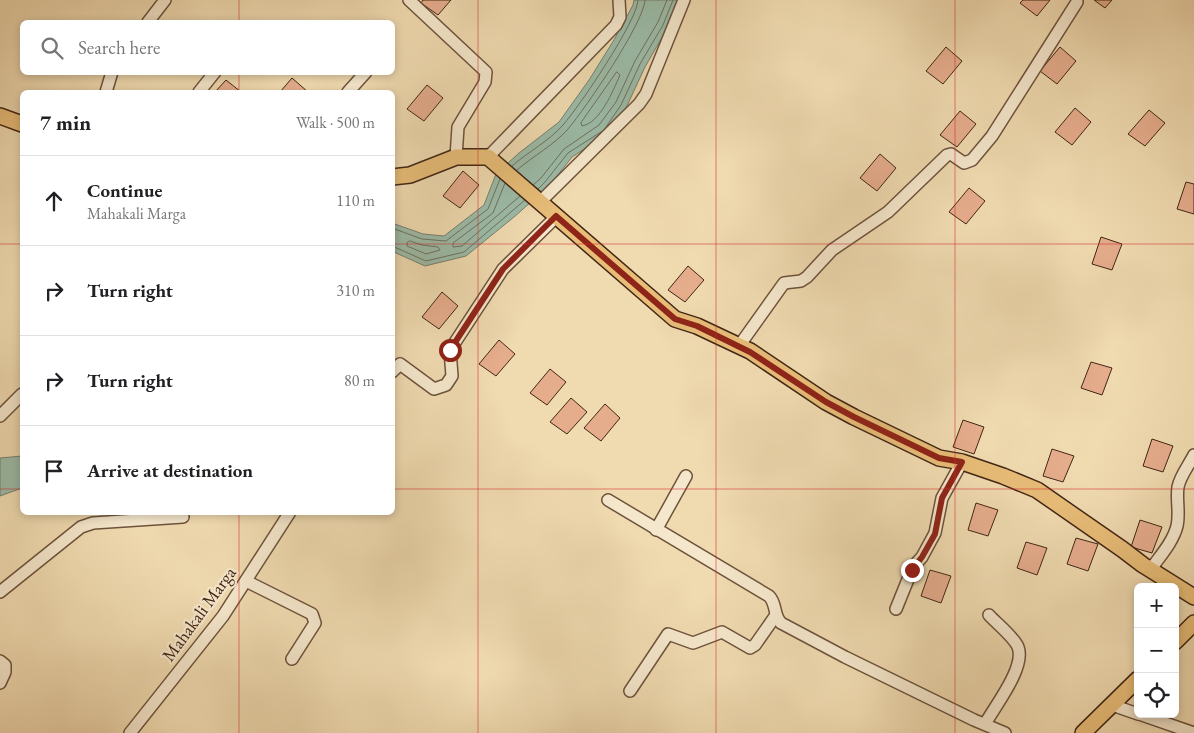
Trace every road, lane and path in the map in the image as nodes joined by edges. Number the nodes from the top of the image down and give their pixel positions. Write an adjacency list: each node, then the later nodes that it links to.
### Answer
1 (165, 0): 6 (street)
2 (409, 0): 15 (street)
3 (619, 0): 16 (street)
4 (684, 0): 18 (street)
5 (1078, 2): 20 (street)
6 (150, 20)
7 (111, 75): 10 (street)
8 (213, 75): 11 (street)
9 (363, 75): 12 (street)
10 (107, 90)
11 (201, 90)
12 (350, 90)
13 (0, 116): 14 (main road)
14 (20, 123)
15 (456, 157): 16 (main road); 17 (main road)
16 (493, 161): 18 (main road)
17 (395, 177)
18 (538, 201): 19 (main road)
19 (556, 216): 20 (main road); 21 (street)
20 (739, 346): 25 (main road)
21 (395, 369)
22 (20, 396): 23 (street)
23 (0, 416)
24 (1194, 455): 31 (street)
25 (962, 462): 31 (main road); 35 (street)
26 (686, 476): 30 (street)
27 (608, 500): 30 (street)
28 (288, 515): 32 (street, Mahakali Marga)
29 (183, 517): 33 (street)
30 (656, 530): 37 (street)
31 (1151, 570): 34 (main road)
32 (246, 580): 40 (street); 49 (street, Mahakali Marga)
33 (0, 592)
34 (1194, 597)
35 (896, 609)
36 (989, 614): 48 (street)
37 (776, 615): 44 (street); 48 (street)
38 (1194, 623): 39 (main road)
39 (1179, 638)
40 (292, 659)
41 (0, 661): 42 (street)
42 (0, 683)
43 (1134, 683): 45 (main road)
44 (630, 691)
45 (1112, 705): 46 (street); 51 (main road)
46 (1134, 712)
47 (1151, 718): 52 (street)
48 (985, 724): 50 (street)
49 (130, 733)
50 (1005, 733)
51 (1083, 733)
52 (1194, 733)

